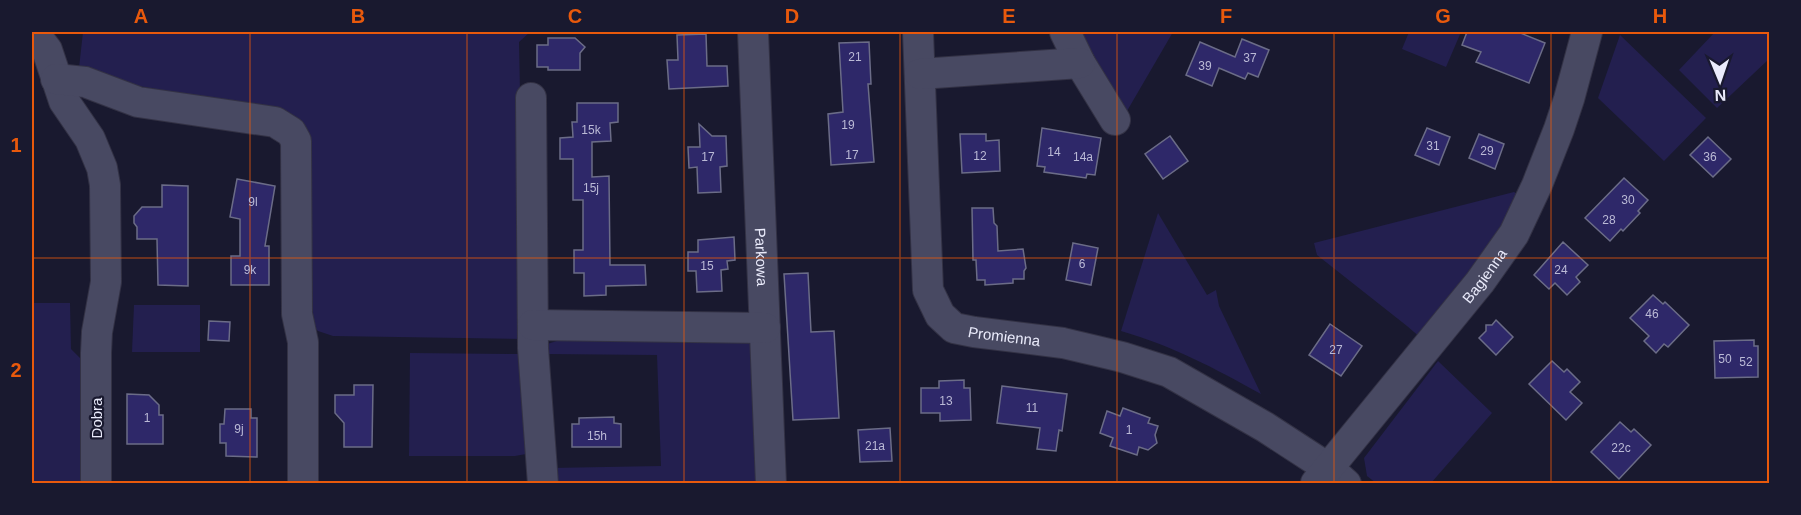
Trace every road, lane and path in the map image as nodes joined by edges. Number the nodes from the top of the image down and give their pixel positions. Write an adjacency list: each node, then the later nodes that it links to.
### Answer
1 (33, 32): 8 (street, Dobra)
2 (753, 32): 12 (street, Parkowa)
3 (918, 32): 7 (street, Promienna)
4 (1065, 32): 6 (street)
5 (1587, 32): 13 (street, Bagienna)
6 (1080, 63): 7 (street); 10 (street)
7 (920, 74): 13 (street, Promienna)
8 (56, 79): 14 (street, Dobra); 15 (street)
9 (531, 98): 11 (street)
10 (1115, 120)
11 (533, 324): 12 (street); 16 (street)
12 (765, 328): 17 (street, Parkowa)
13 (1330, 478)
14 (96, 483)
15 (303, 483)
16 (543, 483)
17 (771, 483)

